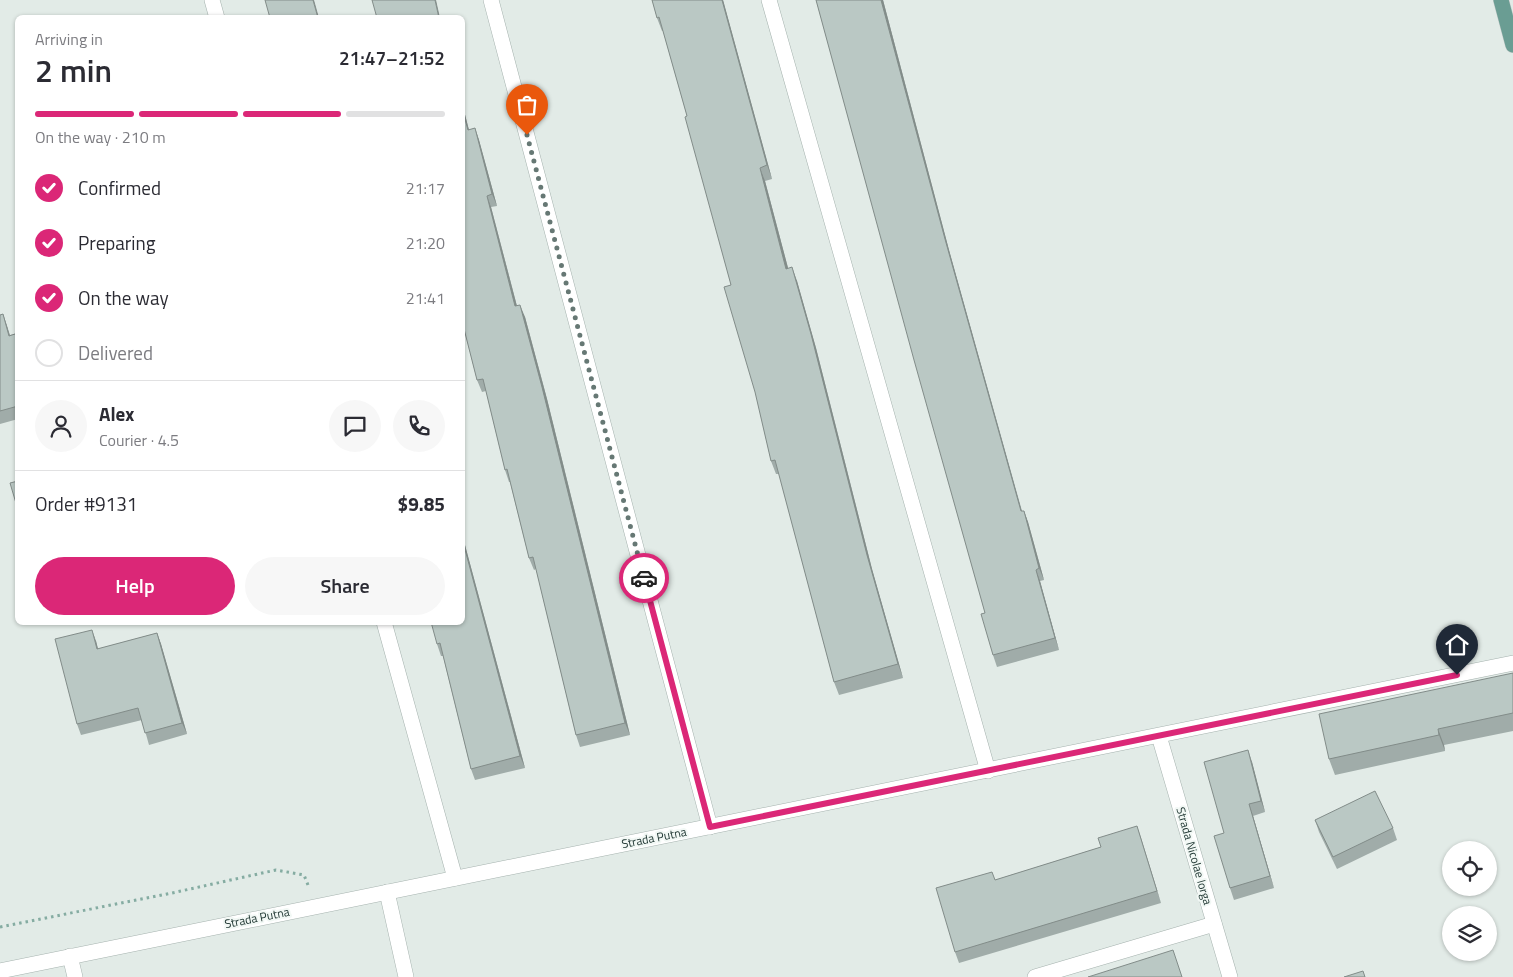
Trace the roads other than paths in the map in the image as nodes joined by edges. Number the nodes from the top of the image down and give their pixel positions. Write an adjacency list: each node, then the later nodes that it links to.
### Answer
1 (212, 0): 5 (street)
2 (491, 0): 11 (street)
3 (768, 0): 10 (street)
4 (1501, 0): 6 (main road)
5 (216, 15)
6 (1513, 44)
7 (385, 625): 12 (street)
8 (1513, 663): 9 (street, Strada Putna)
9 (1159, 736): 10 (street, Strada Putna); 14 (street, Strada Nicolae Iorga)
10 (988, 771): 11 (street, Strada Putna)
11 (710, 827): 12 (street, Strada Putna)
12 (455, 878): 13 (street, Strada Putna)
13 (387, 892): 15 (street, Strada Putna); 18 (street)
14 (1214, 924): 19 (street); 20 (street, Strada Nicolae Iorga)
15 (70, 956): 16 (street, Strada Putna); 17 (street)
16 (0, 970)
17 (75, 977)
18 (406, 977)
19 (1035, 977)
20 (1230, 977)

